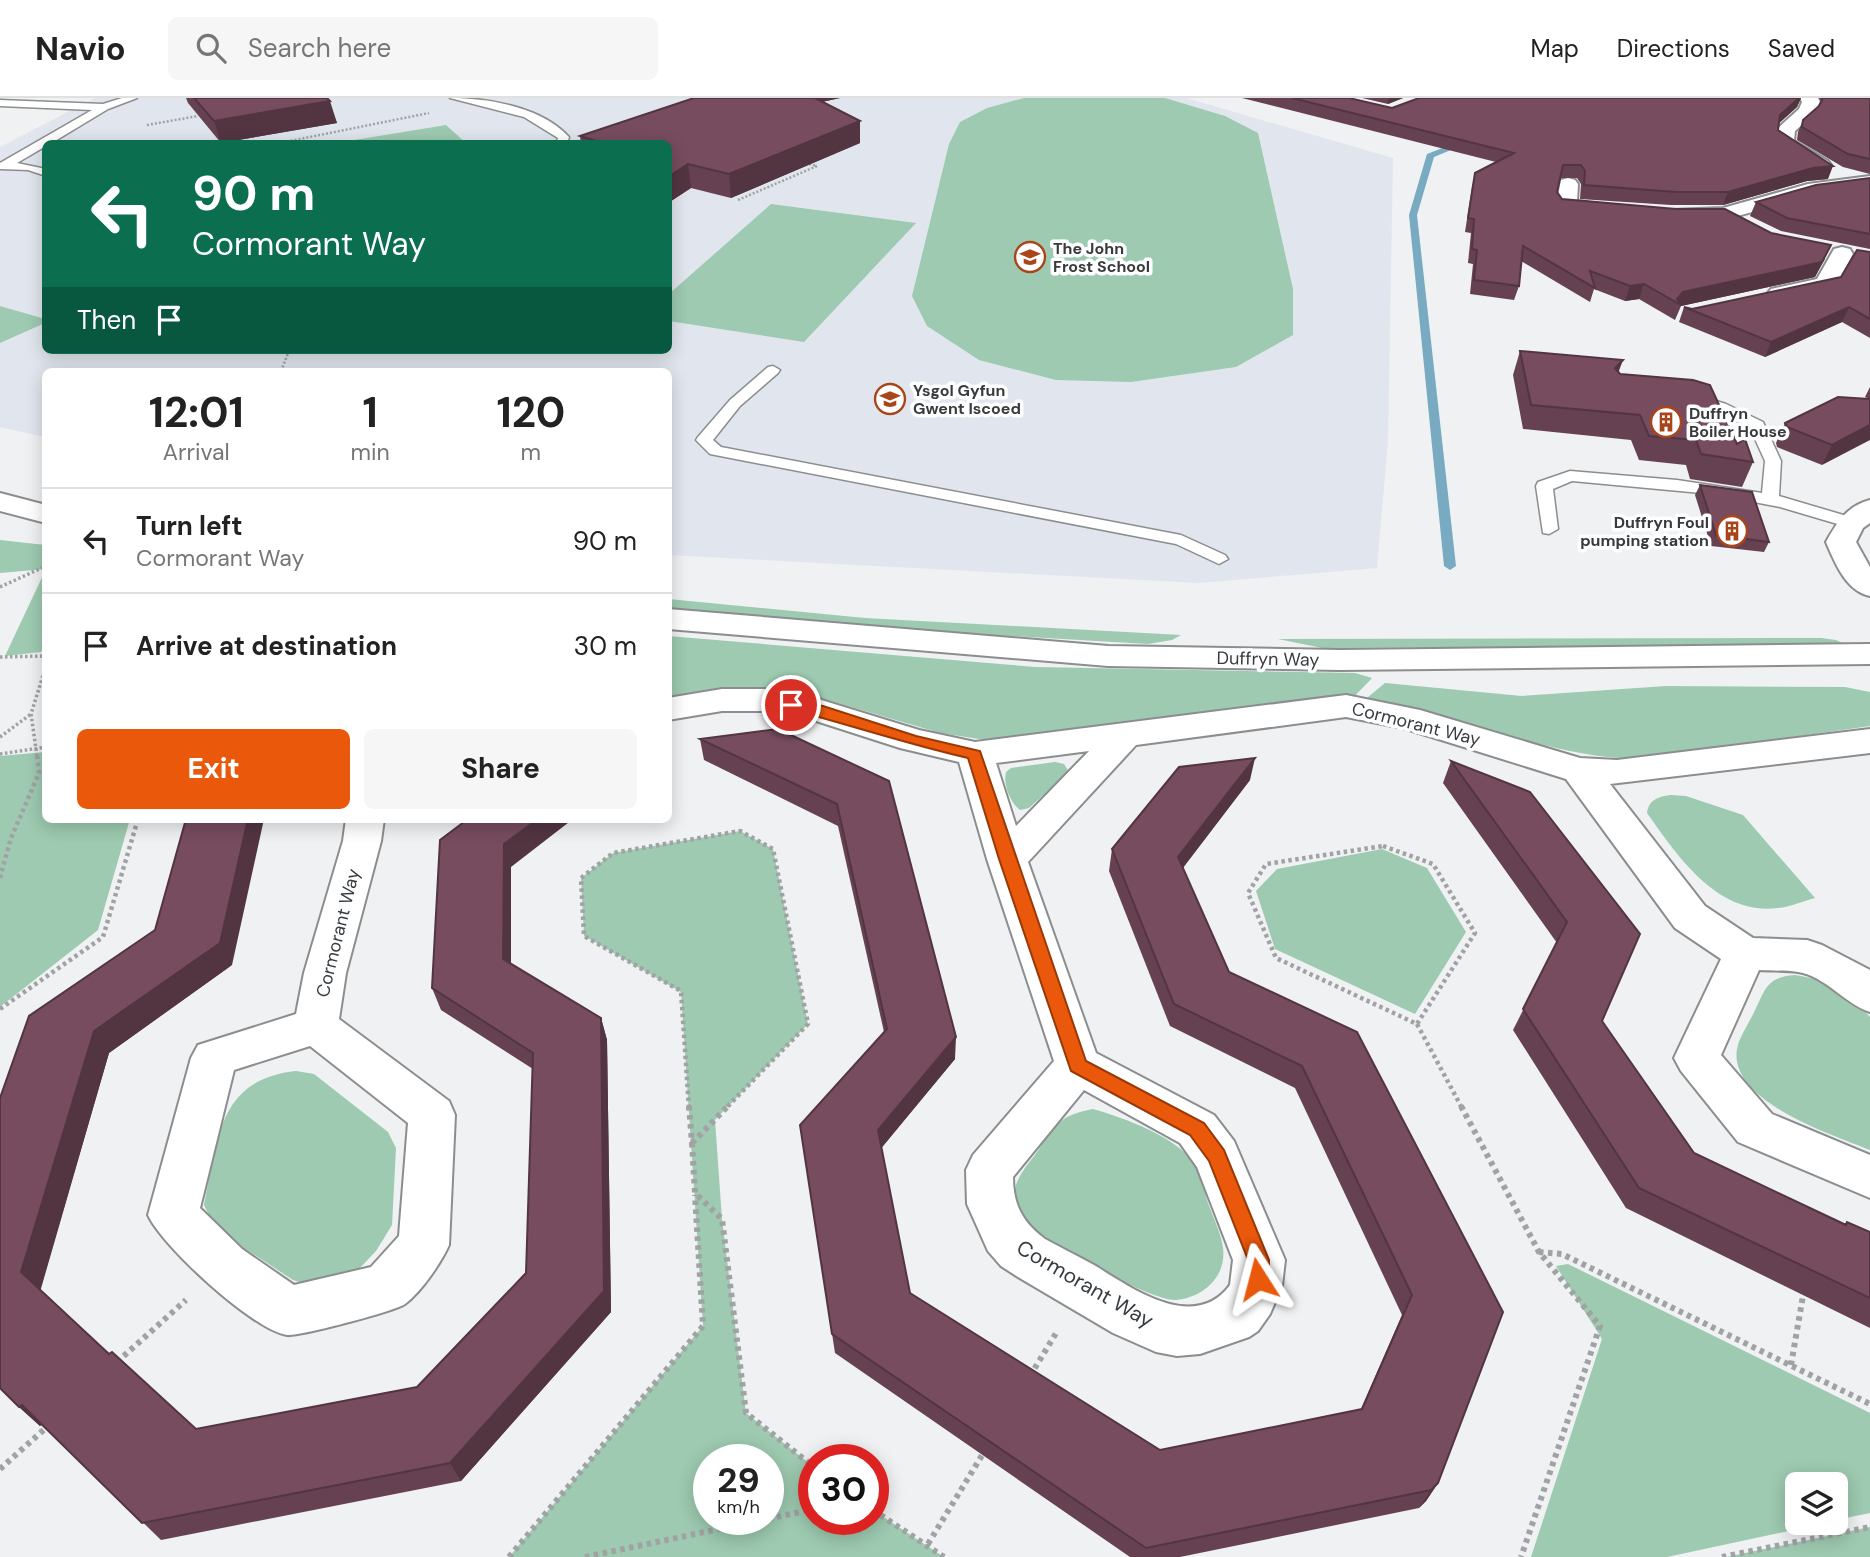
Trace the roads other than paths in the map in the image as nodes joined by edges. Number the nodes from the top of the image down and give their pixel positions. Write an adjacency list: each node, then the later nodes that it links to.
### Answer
1 (132, 98): 5 (lane)
2 (455, 98): 7 (lane)
3 (1809, 98): 11 (street)
4 (0, 103): 5 (lane)
5 (104, 107): 6 (lane)
6 (47, 140)
7 (562, 140)
8 (42, 143): 9 (lane)
9 (2, 166): 10 (lane)
10 (42, 172)
11 (1866, 183): 15 (street)
12 (1568, 184): 13 (street)
13 (1633, 212)
14 (1658, 214): 15 (street)
15 (1724, 214): 16 (street)
16 (1749, 226)
17 (1841, 253): 18 (street)
18 (1759, 298)
19 (773, 370): 26 (lane)
20 (1672, 395): 21 (lane)
21 (1770, 497): 24 (lane); 25 (lane)
22 (0, 502): 23 (street)
23 (42, 512)
24 (1860, 516): 27 (street)
25 (1549, 529)
26 (1219, 559)
27 (1870, 587)
28 (672, 619): 29 (street, Duffryn Way)
29 (1870, 654)
30 (672, 708): 33 (street, Cormorant Way)
31 (1124, 736): 33 (street, Cormorant Way); 34 (street, Cormorant Way); 36 (street)
32 (1870, 741): 34 (street, Cormorant Way)
33 (975, 754): 36 (street)
34 (1579, 770): 37 (street)
35 (372, 826): 39 (street, Cormorant Way)
36 (1007, 859): 40 (street)
37 (1745, 954): 38 (street); 41 (street)
38 (1870, 995)
39 (316, 1026): 39 (street)
40 (1078, 1065): 40 (street, Cormorant Way)
41 (1870, 1178)

